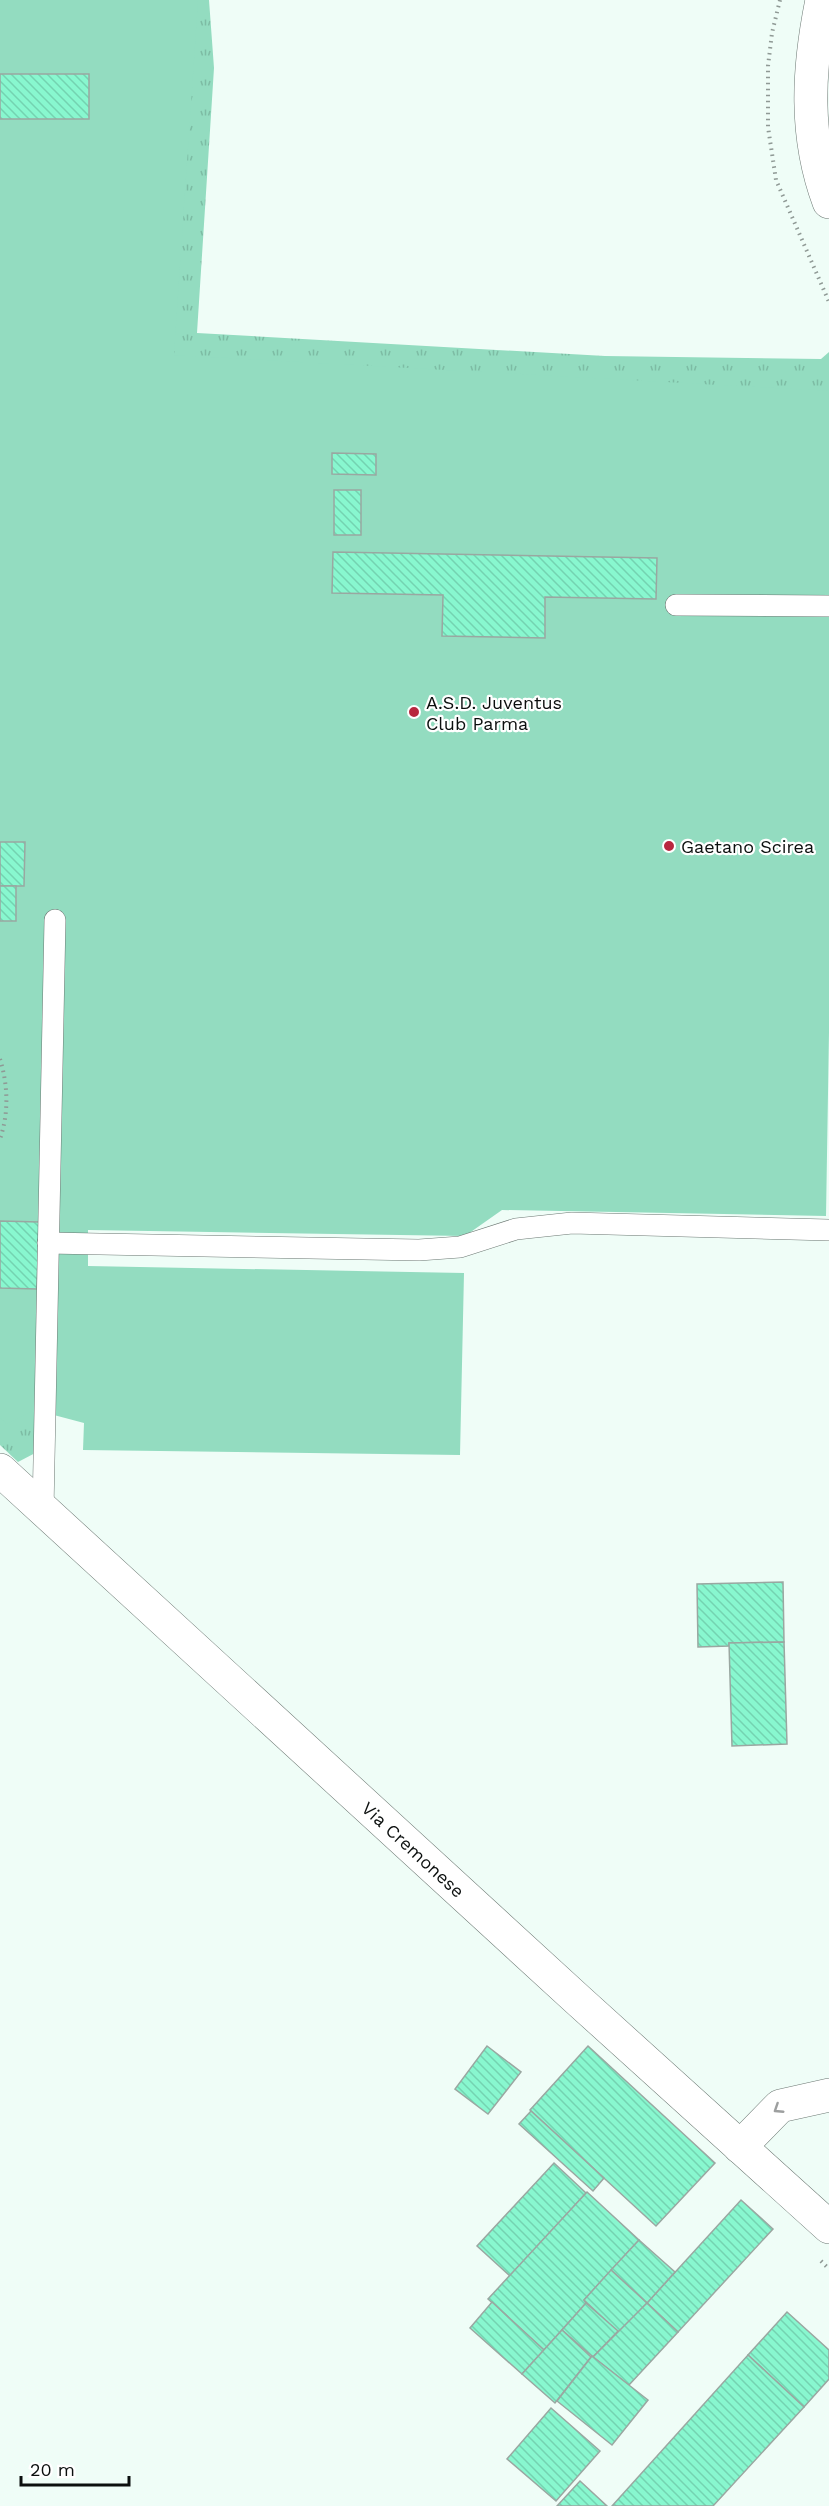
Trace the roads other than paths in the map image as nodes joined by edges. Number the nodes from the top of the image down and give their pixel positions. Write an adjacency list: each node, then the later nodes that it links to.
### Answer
1 (822, 0): 3 (main road)
2 (829, 83): 3 (main road)
3 (810, 117): 4 (main road)
4 (829, 202)
5 (676, 605): 6 (lane)
6 (829, 606)
7 (55, 920): 9 (lane)
8 (829, 1230): 9 (lane)
9 (48, 1243): 11 (lane)
10 (0, 1470): 11 (main road, Via Cremonese)
11 (43, 1510): 13 (main road, Via Cremonese)
12 (829, 2095): 13 (main road, one-way to 13)
13 (740, 2147): 14 (main road, Via Cremonese)
14 (829, 2227)

